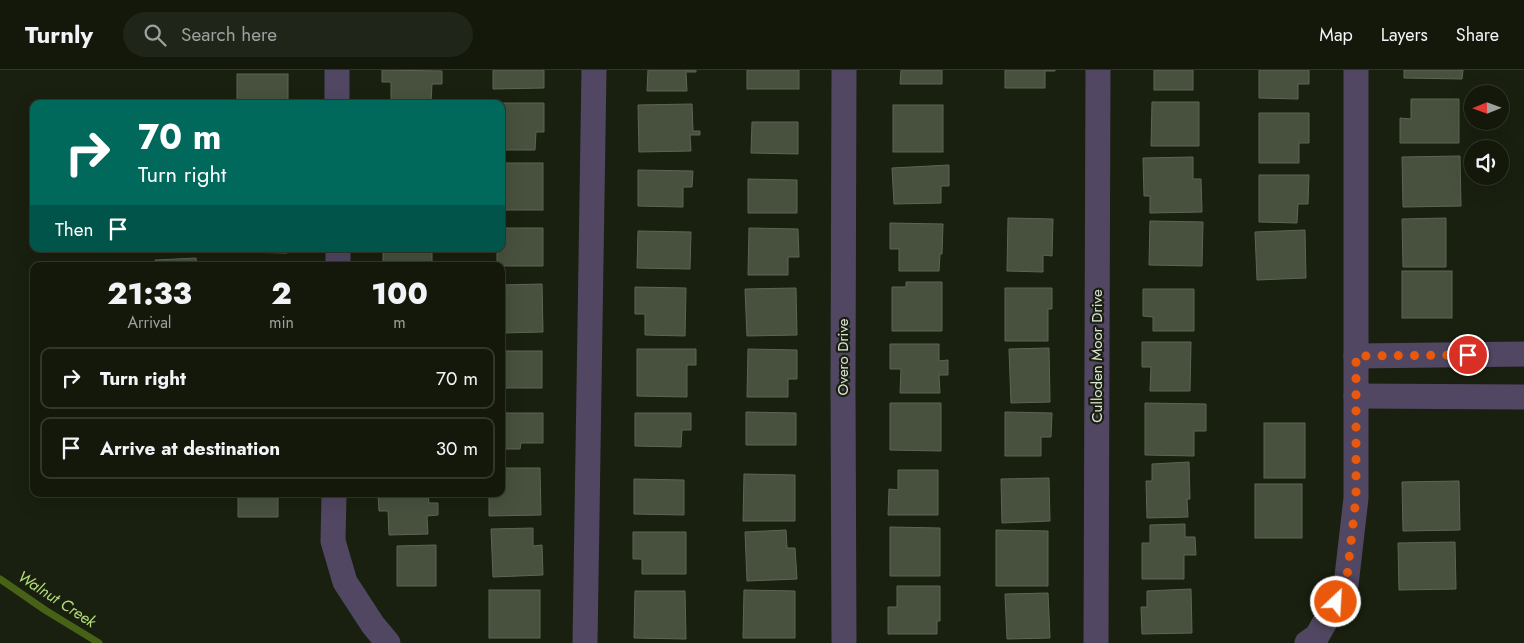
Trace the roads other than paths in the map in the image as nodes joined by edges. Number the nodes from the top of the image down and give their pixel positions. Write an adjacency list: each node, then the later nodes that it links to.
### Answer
1 (337, 70): 6 (street)
2 (594, 70): 14 (street)
3 (844, 70): 15 (street, Overo Drive)
4 (1098, 70): 16 (street, Culloden Moor Drive)
5 (1356, 70): 8 (street)
6 (337, 100)
7 (1524, 354): 8 (street)
8 (1356, 356): 9 (street)
9 (1356, 396): 10 (street); 12 (street)
10 (1524, 397)
11 (334, 497): 13 (street)
12 (1315, 641)
13 (388, 643)
14 (585, 643)
15 (844, 643)
16 (1096, 643)

